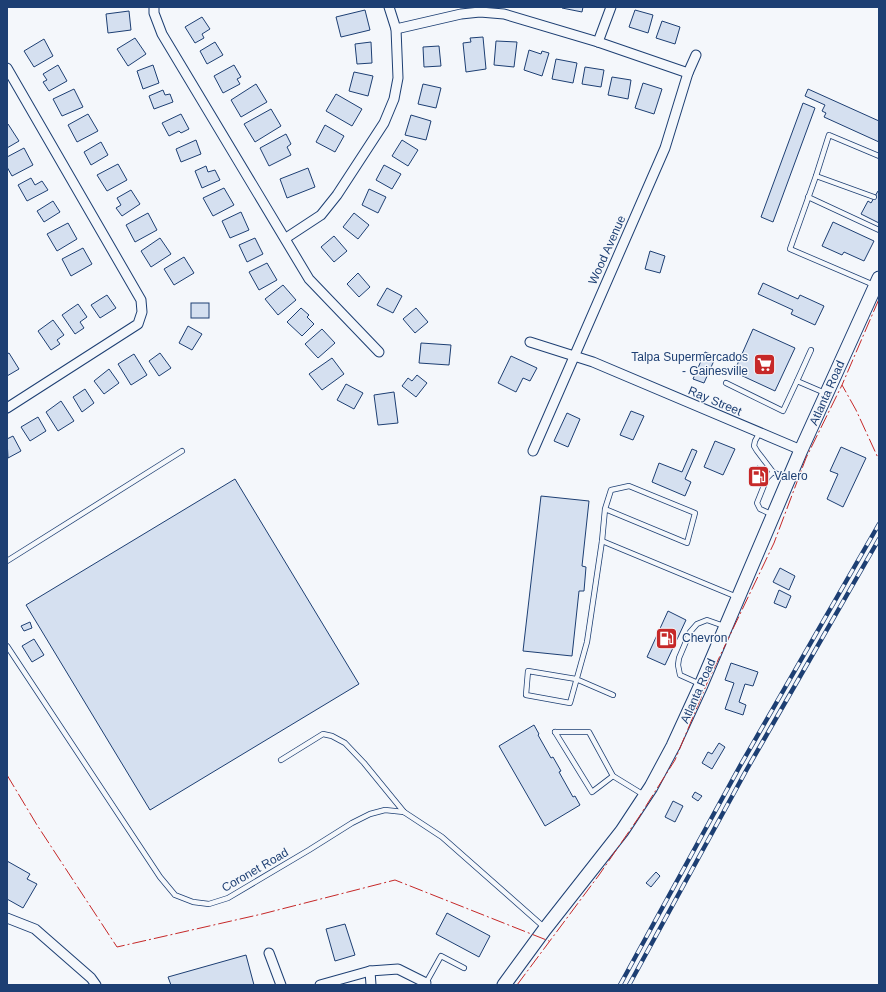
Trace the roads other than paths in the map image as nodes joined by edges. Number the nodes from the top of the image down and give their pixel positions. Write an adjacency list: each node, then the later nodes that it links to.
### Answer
1 (154, 7): 14 (street)
2 (389, 7): 4 (street)
3 (611, 7): 5 (street)
4 (396, 29): 5 (street); 14 (street)
5 (598, 42): 8 (street)
6 (696, 55): 8 (street, Wood Avenue)
7 (7, 68): 23 (street)
8 (688, 73): 19 (street, Wood Avenue)
9 (879, 156): 10 (lane)
10 (816, 176): 11 (lane); 12 (lane)
11 (808, 197): 13 (lane); 15 (lane)
12 (874, 197)
13 (879, 230)
14 (286, 238): 18 (street)
15 (877, 282): 22 (main road, Atlanta Road)
16 (530, 342): 19 (street, Ray Street)
17 (811, 350): 20 (lane)
18 (379, 352)
19 (574, 355): 24 (street, Ray Street); 27 (street, Wood Avenue)
20 (797, 381): 21 (lane); 22 (lane)
21 (726, 383)
22 (826, 394): 25 (main road, Atlanta Road)
23 (7, 408)
24 (760, 432): 25 (street, Ray Street); 28 (lane)
25 (801, 450): 29 (main road, Atlanta Road)
26 (182, 451): 33 (lane)
27 (533, 451)
28 (774, 472): 29 (lane); 31 (lane)
29 (789, 480): 31 (main road, Atlanta Road)
30 (605, 508): 30 (lane); 32 (lane)
31 (774, 516): 34 (main road, Atlanta Road)
32 (602, 541): 34 (lane); 37 (lane)
33 (7, 562)
34 (739, 598): 35 (main road, Atlanta Road)
35 (726, 627): 38 (main road, Atlanta Road); 38 (lane)
36 (7, 646): 43 (lane, Coronet Road)
37 (576, 678): 37 (lane); 39 (lane)
38 (701, 685): 42 (main road, Atlanta Road)
39 (613, 696)
40 (281, 760): 43 (lane)
41 (613, 776): 41 (lane); 42 (lane)
42 (645, 796): 45 (main road, Atlanta Road)
43 (404, 812): 45 (lane, Coronet Road)
44 (7, 918): 50 (street)
45 (545, 929): 54 (main road, Atlanta Road)
46 (270, 953): 51 (street)
47 (464, 968): 49 (lane)
48 (370, 971): 49 (street); 52 (street); 53 (street)
49 (427, 984)
50 (96, 985)
51 (281, 985)
52 (320, 985)
53 (371, 985)
54 (504, 985)

